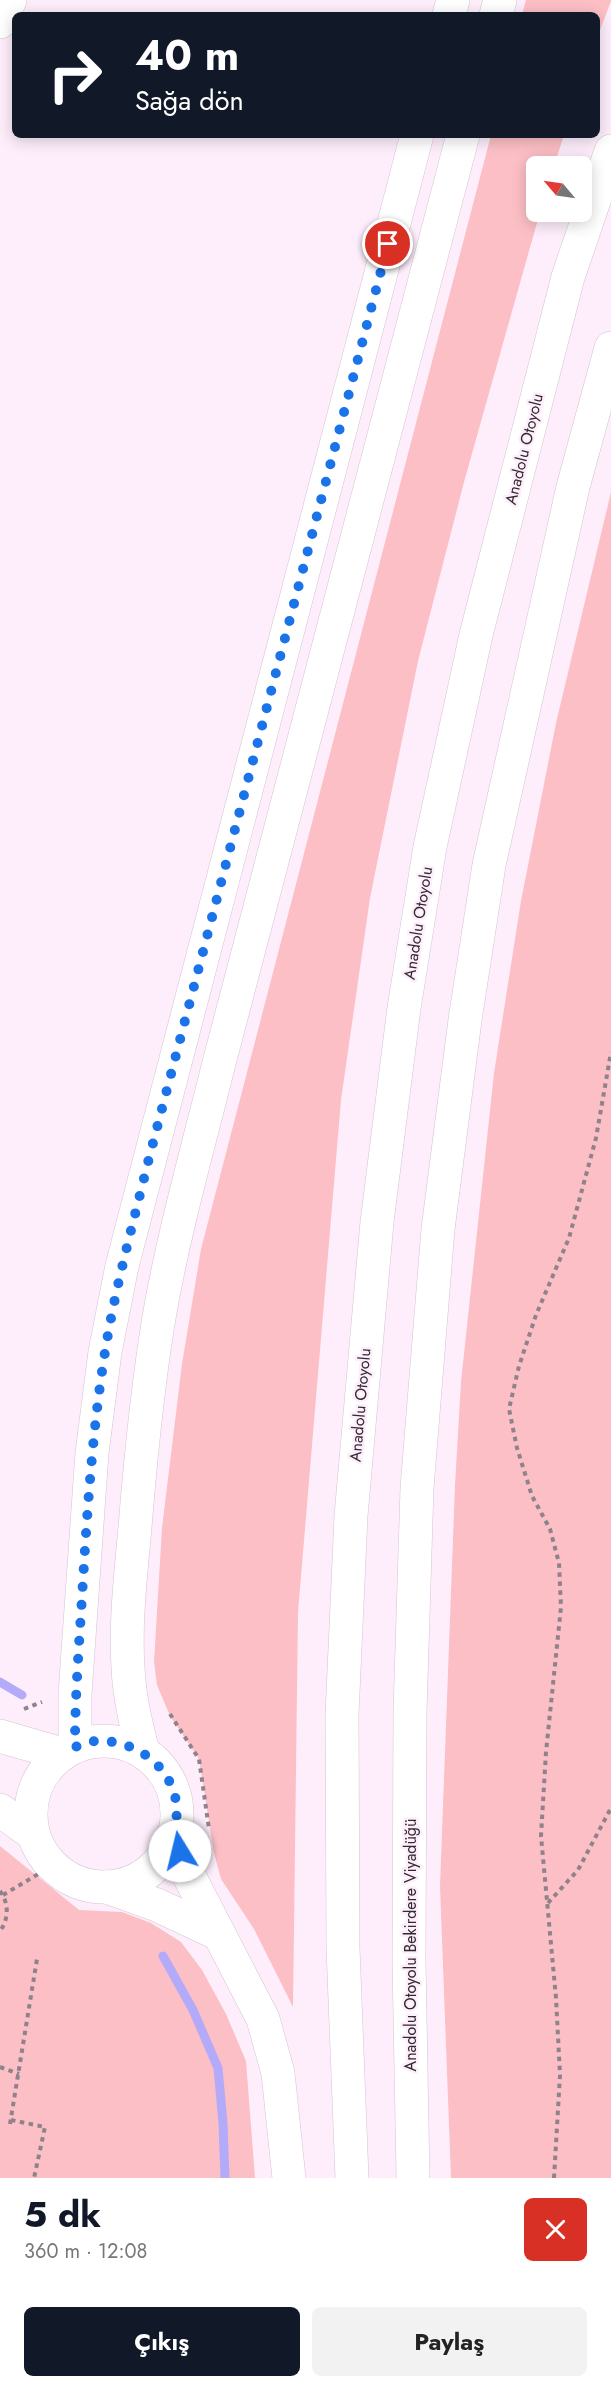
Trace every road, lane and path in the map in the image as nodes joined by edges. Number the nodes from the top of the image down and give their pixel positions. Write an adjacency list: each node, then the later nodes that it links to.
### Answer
1 (10, 0): 2 (main road)
2 (0, 22)
3 (416, 138): 9 (main road)
4 (462, 138): 10 (main road)
5 (611, 151): 26 (main road, Anadolu Otoyolu)
6 (611, 348): 27 (main road, Anadolu Otoyolu Bekirdere Viyadüğü)
7 (611, 1052): 18 (path)
8 (0, 1736): 9 (main road)
9 (69, 1750): 10 (main road); 14 (main road)
10 (143, 1752): 13 (main road)
11 (611, 1808): 18 (path)
12 (0, 1810): 14 (main road)
13 (174, 1833): 16 (main road); 20 (main road)
14 (33, 1834): 16 (main road)
15 (40, 1873): 17 (path)
16 (107, 1887): 20 (main road)
17 (1, 1893): 19 (path)
18 (547, 1904): 28 (path)
19 (0, 1930)
20 (219, 1934): 25 (main road)
21 (37, 1959): 23 (path)
22 (0, 2067): 23 (path)
23 (19, 2074): 24 (path)
24 (34, 2178)
25 (289, 2178)
26 (352, 2178)
27 (413, 2178)
28 (554, 2178)

